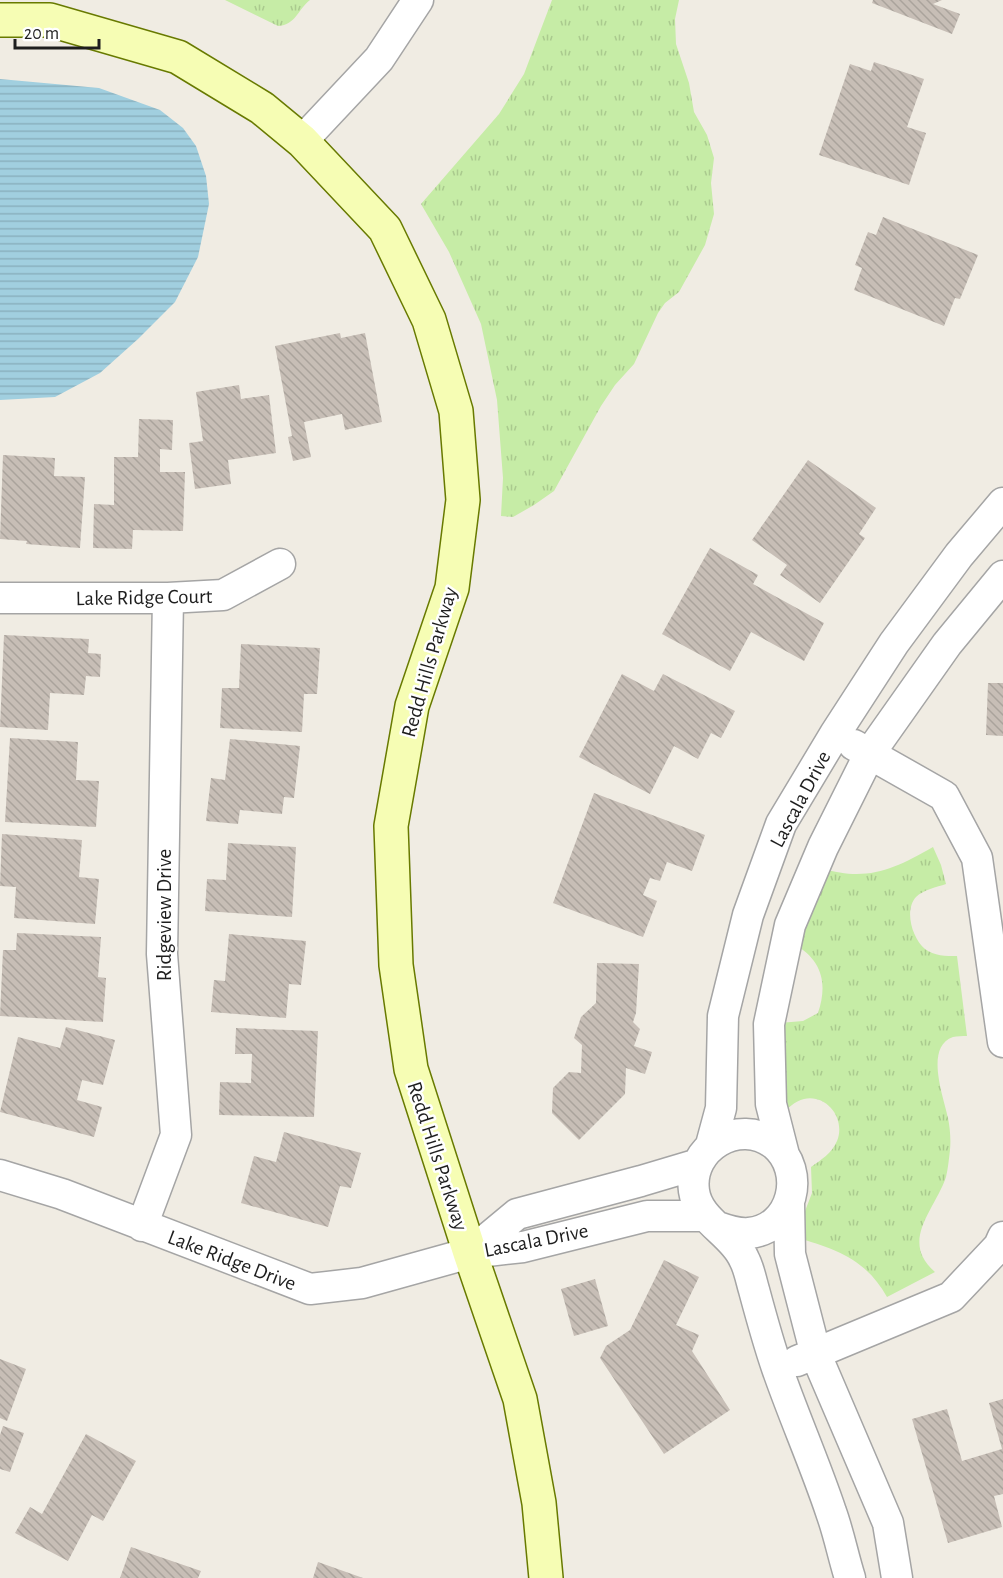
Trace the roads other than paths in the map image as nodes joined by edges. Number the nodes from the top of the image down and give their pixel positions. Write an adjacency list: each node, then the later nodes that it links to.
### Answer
1 (418, 0): 3 (street)
2 (0, 20): 3 (street, Redd Hills Parkway)
3 (302, 141): 19 (street, Redd Hills Parkway)
4 (1003, 503): 9 (street, Lascala Drive)
5 (280, 564): 8 (street, Lake Ridge Court)
6 (1003, 576): 10 (street, Lascala Drive)
7 (0, 598): 8 (street, Lake Ridge Court)
8 (168, 598): 17 (street, Ridgeview Drive)
9 (835, 734): 10 (street, Lascala Drive); 12 (street, Lascala Drive)
10 (870, 753): 11 (street, Lascala Drive); 13 (street, Lascala Drive)
11 (1003, 1042)
12 (705, 1154): 13 (street); 16 (street); 19 (street, Lascala Drive)
13 (784, 1155): 15 (street)
14 (0, 1175): 17 (street, Lake Ridge Drive)
15 (789, 1203): 16 (street); 20 (street)
16 (712, 1221): 19 (street, Lascala Drive); 21 (street)
17 (142, 1226): 19 (street, Lake Ridge Drive)
18 (1003, 1237): 20 (street)
19 (470, 1252): 22 (street, Redd Hills Parkway)
20 (816, 1355): 21 (street); 24 (street)
21 (777, 1368): 23 (street)
22 (546, 1578)
23 (849, 1578)
24 (897, 1578)

